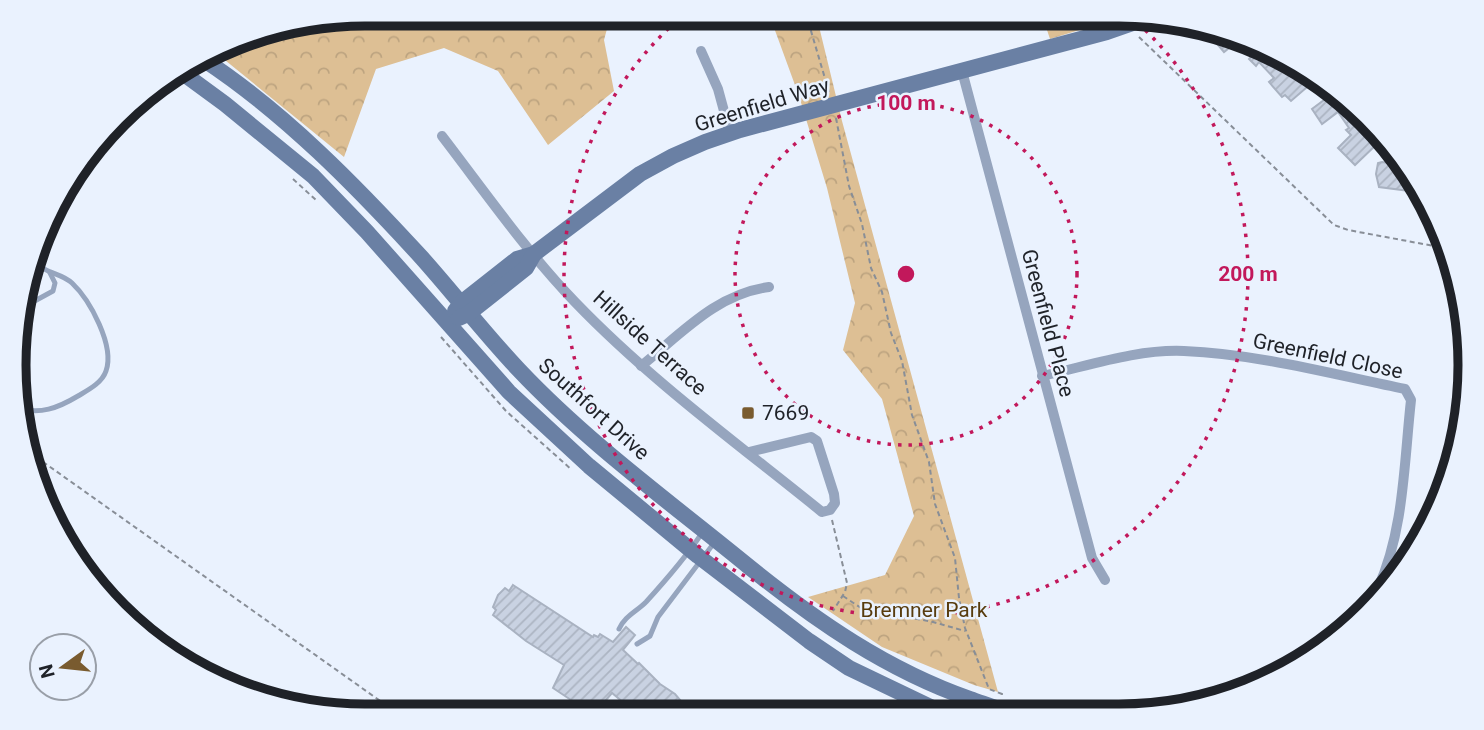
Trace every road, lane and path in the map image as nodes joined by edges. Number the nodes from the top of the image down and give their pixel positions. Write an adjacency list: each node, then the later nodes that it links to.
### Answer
1 (811, 26): 9 (path)
2 (1124, 26): 7 (main road, Greenfield Way); 12 (path)
3 (326, 29): 4 (path)
4 (280, 37)
5 (701, 51): 10 (street)
6 (209, 64): 18 (main road, Southfort Drive)
7 (962, 71): 9 (main road, Greenfield Way); 21 (street, Greenfield Place)
8 (188, 77): 19 (main road, Southfort Drive)
9 (833, 105): 10 (main road, Greenfield Way); 33 (path)
10 (730, 133): 13 (main road, Greenfield Way)
11 (442, 136): 13 (street, Hillside Terrace)
12 (1436, 246)
13 (534, 254): 18 (main road, Greenfield Way); 20 (street, Hillside Terrace)
14 (41, 266): 15 (lane)
15 (50, 274): 17 (lane); 22 (lane)
16 (769, 287): 20 (street)
17 (32, 302)
18 (464, 309): 19 (main road, Greenfield Way); 26 (main road, Southfort Drive)
19 (447, 322): 27 (main road, Southfort Drive)
20 (641, 366): 23 (street, Hillside Terrace)
21 (1042, 376): 28 (street, Greenfield Close); 29 (street, Greenfield Place)
22 (29, 410)
23 (749, 452): 25 (street, Hillside Terrace); 25 (street)
24 (40, 460): 36 (path)
25 (830, 510): 30 (path)
26 (710, 535): 27 (lane); 27 (lane); 38 (main road, Southfort Drive)
27 (697, 554): 32 (lane); 34 (lane); 37 (main road, Southfort Drive)
28 (1383, 577)
29 (1105, 580)
30 (843, 596): 31 (path); 33 (path)
31 (832, 612)
32 (619, 629)
33 (967, 631): 35 (path)
34 (637, 645)
35 (990, 690)
36 (384, 704)
37 (924, 704)
38 (985, 704)

